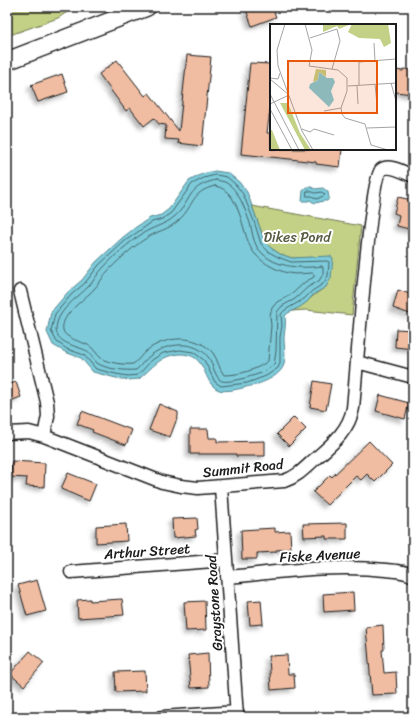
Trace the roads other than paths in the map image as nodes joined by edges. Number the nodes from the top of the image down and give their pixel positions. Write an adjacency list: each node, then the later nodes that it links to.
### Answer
1 (147, 7): 2 (main road)
2 (7, 61)
3 (413, 176): 5 (street, Summit Road)
4 (20, 291): 8 (street)
5 (357, 362): 6 (street); 9 (street, Summit Road)
6 (413, 377)
7 (7, 433): 8 (street, Summit Road)
8 (44, 436): 9 (street, Summit Road)
9 (221, 487): 10 (street, Graystone Road)
10 (226, 560): 11 (street, Arthur Street); 13 (street, Graystone Road)
11 (71, 572)
12 (413, 576): 13 (street, Fiske Avenue)
13 (227, 577): 14 (street, Graystone Road)
14 (237, 715): 15 (street)
15 (162, 717)

